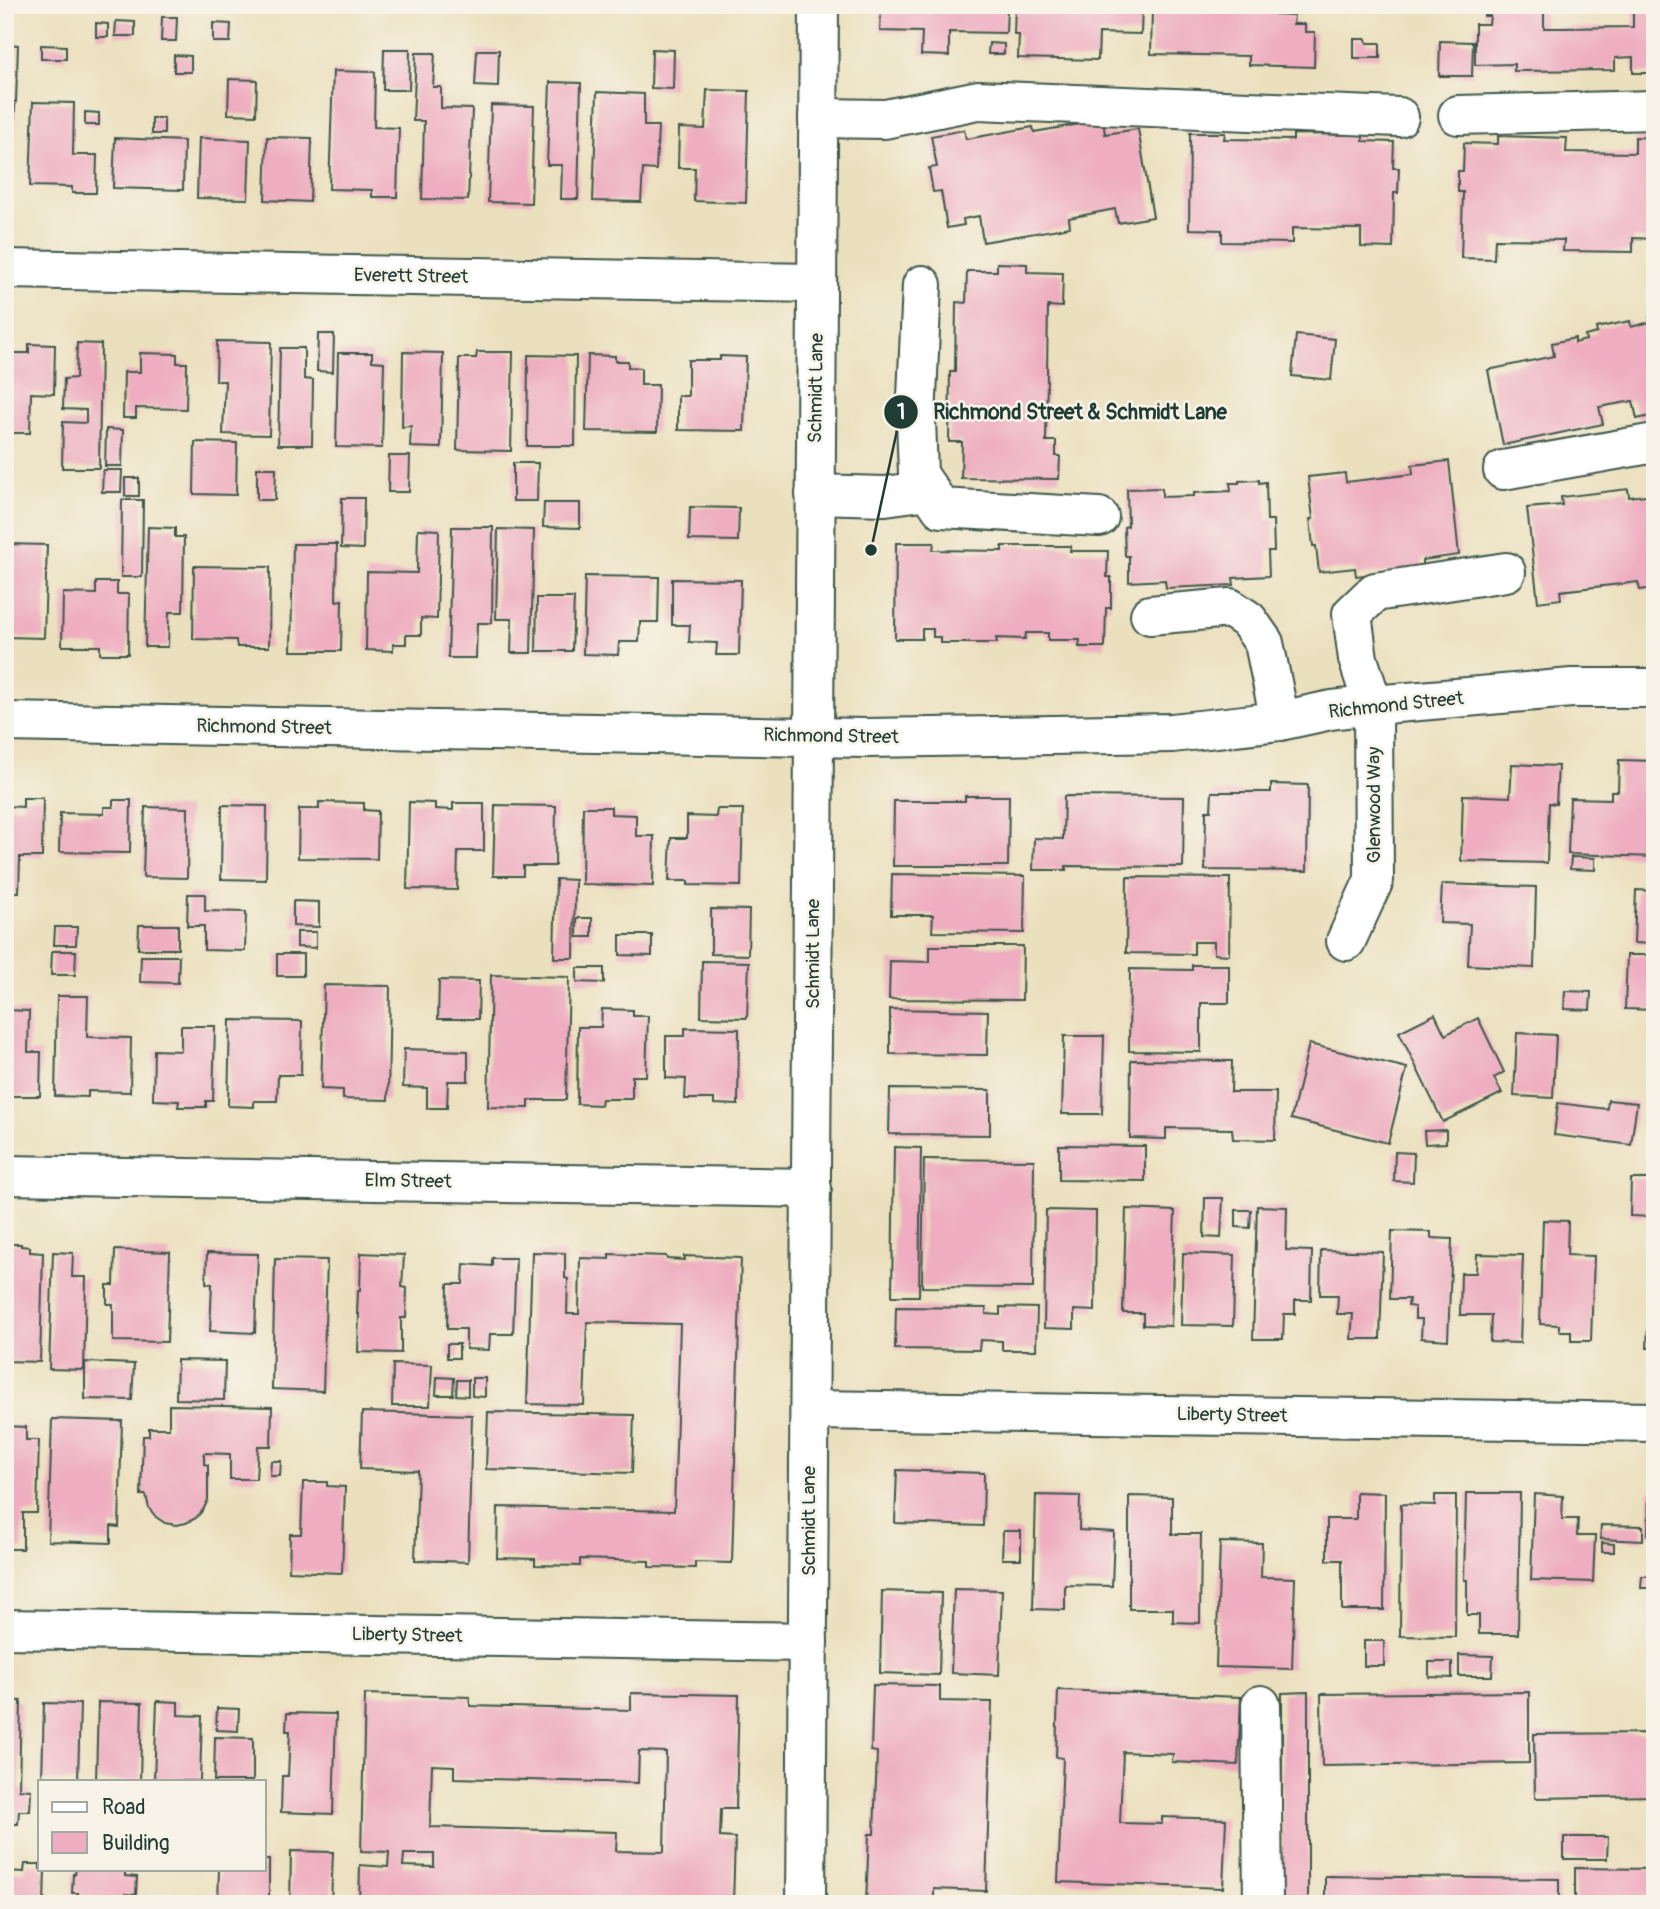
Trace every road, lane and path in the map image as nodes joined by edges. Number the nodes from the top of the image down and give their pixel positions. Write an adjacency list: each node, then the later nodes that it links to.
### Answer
1 (818, 5): 5 (street, Schmidt Lane)
2 (1655, 110): 3 (street)
3 (1458, 115)
4 (1399, 117): 5 (street)
5 (818, 118): 7 (street, Schmidt Lane)
6 (5, 270): 7 (street, Everett Street)
7 (817, 283): 12 (street, Schmidt Lane)
8 (922, 285): 11 (street)
9 (1655, 443): 10 (street)
10 (1503, 470)
11 (929, 490): 12 (street); 13 (street)
12 (815, 494): 20 (street, Schmidt Lane)
13 (1099, 517)
14 (1506, 572): 17 (street, Glenwood Way)
15 (1150, 615): 18 (street)
16 (1655, 688): 17 (street, Richmond Street)
17 (1373, 705): 18 (street, Richmond Street); 21 (street, Glenwood Way)
18 (1280, 721): 20 (street, Richmond Street)
19 (5, 722): 20 (street, Richmond Street)
20 (815, 737): 23 (street, Schmidt Lane)
21 (1346, 941)
22 (5, 1175): 23 (street, Elm Street)
23 (812, 1188): 24 (street, Schmidt Lane)
24 (810, 1410): 25 (street, Liberty Street); 27 (street, Schmidt Lane)
25 (1655, 1422)
26 (5, 1629): 27 (street, Liberty Street)
27 (808, 1642): 29 (street, Schmidt Lane)
28 (1261, 1705): 30 (street)
29 (807, 1904)
30 (1263, 1904)

